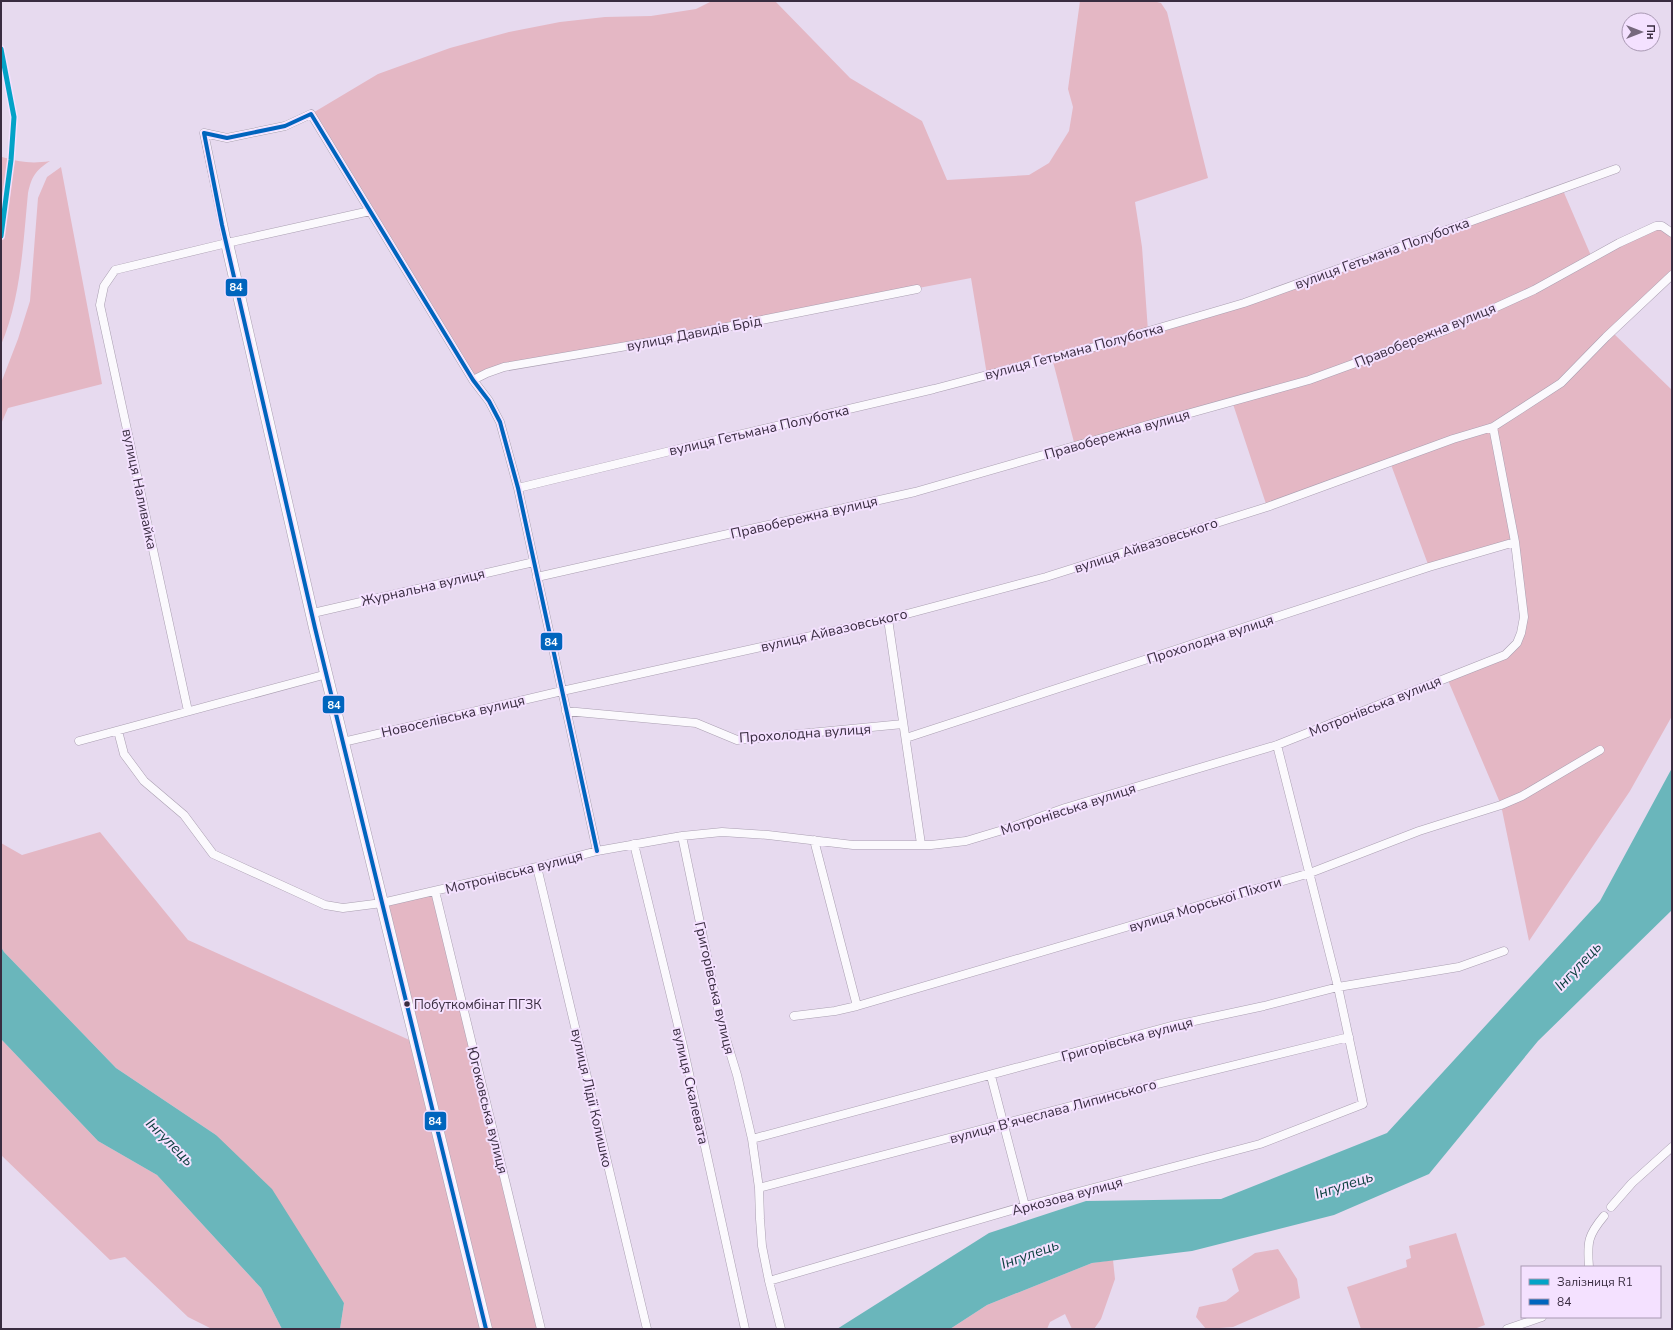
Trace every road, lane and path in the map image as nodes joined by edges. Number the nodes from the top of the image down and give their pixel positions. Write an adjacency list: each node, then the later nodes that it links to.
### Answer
1 (1616, 169): 9 (street, вулиця Гетьмана Полуботка)
2 (370, 211): 4 (street); 4 (street); 7 (street)
3 (1672, 233): 12 (street, Правобережна вулиця)
4 (227, 243): 13 (street); 17 (street, вулиця Наливайка)
5 (1672, 275): 8 (street, вулиця Айвазовського)
6 (917, 289): 7 (street, вулиця Давидів Брід)
7 (473, 380): 9 (street)
8 (1493, 427): 10 (street, Мотронівська вулиця); 14 (street, вулиця Айвазовського)
9 (518, 488): 11 (street)
10 (1515, 542): 21 (street, Прохолодна вулиця); 24 (street, Мотронівська вулиця)
11 (534, 562): 12 (street); 13 (street, Журнальна вулиця)
12 (537, 577): 16 (street)
13 (313, 613): 15 (street)
14 (888, 619): 16 (street, вулиця Айвазовського); 19 (street)
15 (327, 674): 17 (street); 23 (street)
16 (562, 691): 18 (street); 23 (street, Новоселівська вулиця)
17 (188, 711): 20 (street)
18 (566, 711): 19 (street, Прохолодна вулиця); 30 (street)
19 (904, 724): 21 (street)
20 (118, 730): 22 (street); 34 (street)
21 (906, 738): 29 (street)
22 (79, 741)
23 (343, 742): 34 (street)
24 (1277, 745): 29 (street, Мотронівська вулиця); 32 (street)
25 (1600, 750): 32 (street, вулиця Морської Піхоти)
26 (682, 836): 27 (street, Мотронівська вулиця); 28 (street, Мотронівська вулиця); 42 (street, Григорівська вулиця)
27 (814, 840): 29 (street, Мотронівська вулиця); 37 (street)
28 (634, 844): 30 (street, Мотронівська вулиця); 54 (street, вулиця Скалевата)
29 (921, 844)
30 (597, 851): 31 (street, Мотронівська вулиця)
31 (537, 867): 33 (street, Мотронівська вулиця); 53 (street, вулиця Лідії Колишко)
32 (1310, 873): 36 (street); 37 (street, вулиця Морської Піхоти)
33 (435, 891): 34 (street, Мотронівська вулиця); 52 (street, Югоковська вулиця)
34 (382, 903): 51 (street)
35 (1504, 950): 36 (street, Григорівська вулиця)
36 (1338, 987): 39 (street); 40 (street, Григорівська вулиця)
37 (857, 1006): 38 (street, вулиця Морської Піхоти)
38 (794, 1016)
39 (1348, 1037): 41 (street, вулиця В’ячеслава Липинського); 45 (street, Аркозова вулиця)
40 (991, 1076): 41 (street); 42 (street, Григорівська вулиця)
41 (1004, 1124): 44 (street, вулиця В’ячеслава Липинського); 45 (street)
42 (752, 1139): 44 (street, Григорівська вулиця)
43 (1672, 1147): 46 (street)
44 (759, 1188): 49 (street, Григорівська вулиця)
45 (1025, 1206): 49 (street, Аркозова вулиця)
46 (1612, 1207)
47 (1604, 1216): 48 (street)
48 (1589, 1266)
49 (769, 1281): 55 (street, Григорівська вулиця)
50 (1539, 1318): 56 (street)
51 (486, 1329)
52 (541, 1329)
53 (647, 1329)
54 (745, 1329)
55 (781, 1329)
56 (1507, 1329)

